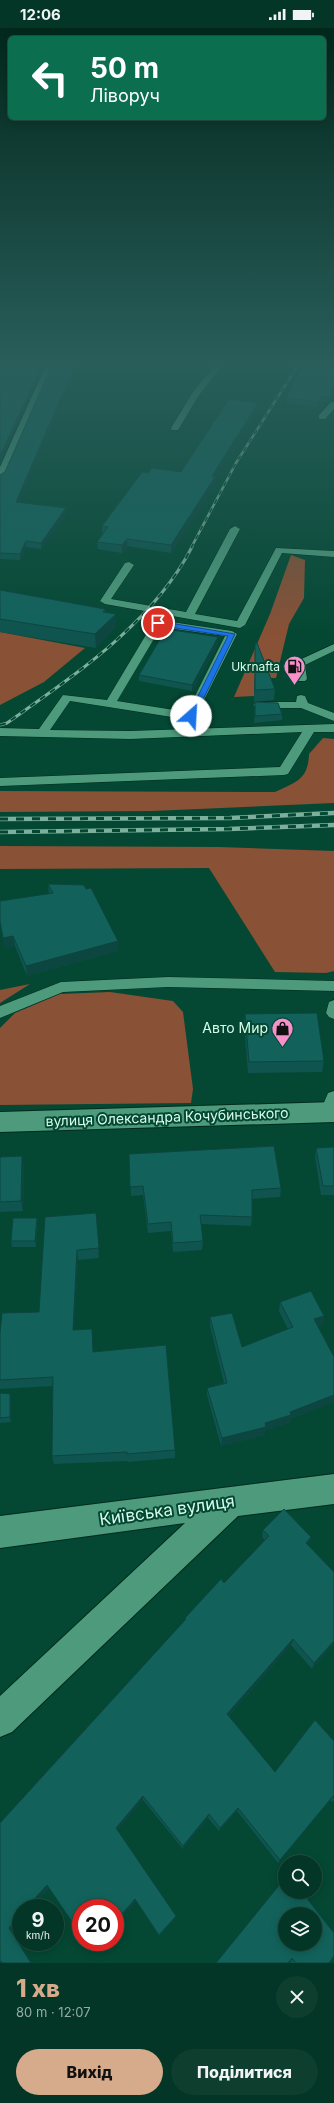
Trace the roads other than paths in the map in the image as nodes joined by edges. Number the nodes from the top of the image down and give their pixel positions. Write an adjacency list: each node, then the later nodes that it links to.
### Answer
1 (9, 455): 2 (lane)
2 (0, 476)
3 (235, 529): 6 (lane)
4 (334, 554): 6 (lane)
5 (129, 565): 6 (lane)
6 (188, 616)
7 (334, 647): 8 (lane)
8 (301, 679)
9 (110, 704): 9 (lane); 15 (lane)
10 (257, 705): 11 (lane)
11 (334, 717)
12 (310, 728): 13 (lane); 15 (lane); 16 (lane)
13 (334, 728)
14 (0, 732): 15 (lane)
15 (42, 733)
16 (0, 782)
17 (334, 986): 19 (lane)
18 (334, 1006): 20 (lane)
19 (0, 1012)
20 (334, 1013)
21 (332, 1107): 22 (street, вулиця Олександра Кочубинського)
22 (0, 1122)
23 (334, 1489): 24 (street, Київська вулиця)
24 (231, 1501): 25 (street, Київська вулиця); 26 (street)
25 (0, 1532)
26 (0, 1720)

